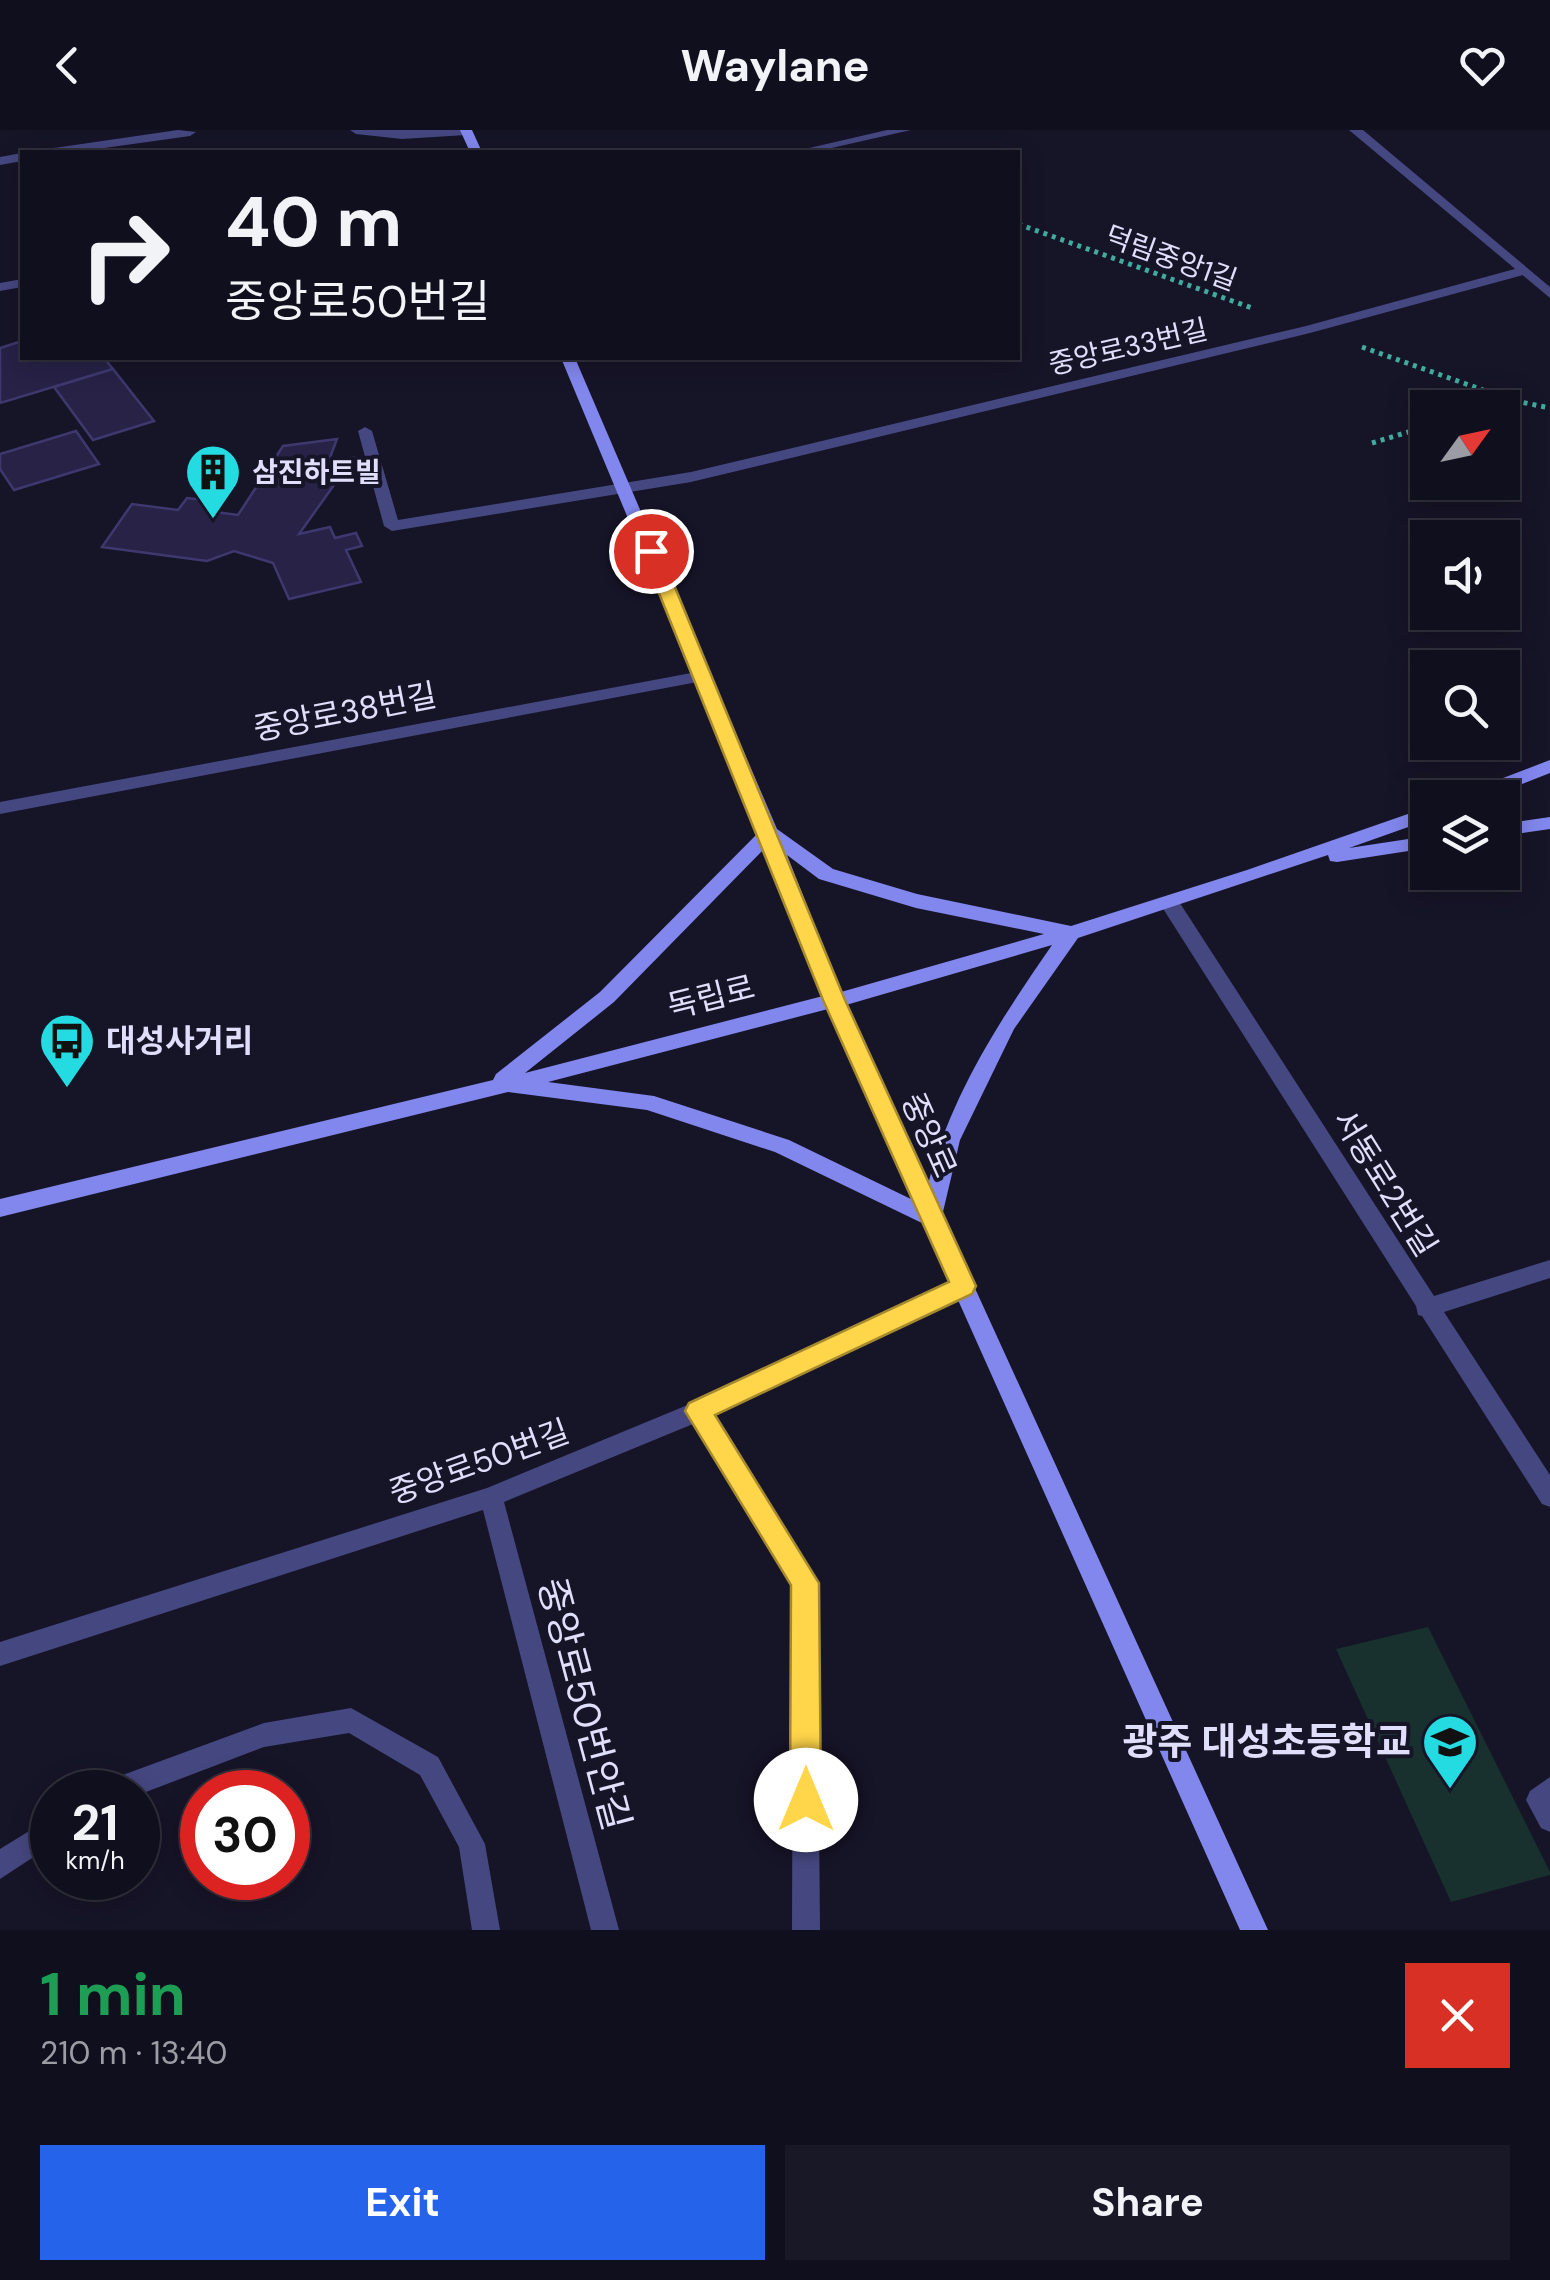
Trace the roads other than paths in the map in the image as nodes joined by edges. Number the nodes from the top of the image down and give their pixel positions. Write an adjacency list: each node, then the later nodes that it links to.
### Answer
1 (356, 130): 2 (street)
2 (466, 130)
3 (905, 130): 7 (street)
4 (1355, 130): 8 (street)
5 (191, 135): 6 (street)
6 (70, 150)
7 (808, 150)
8 (1522, 271): 9 (street); 12 (street, 중앙로33번길)
9 (1550, 294)
10 (569, 360): 12 (main road, 중앙로)
11 (364, 431): 12 (street, 중앙로33번길)
12 (626, 488): 13 (main road, 중앙로)
13 (702, 676): 16 (street, 중앙로38번길); 20 (main road, 중앙로)
14 (1550, 766): 15 (main road)
15 (1514, 780)
16 (0, 808)
17 (1410, 819): 22 (main road, 독립로)
18 (1550, 822): 19 (main road)
19 (1520, 827)
20 (769, 833): 24 (main road); 25 (main road, 중앙로); 26 (main road)
21 (1410, 845): 22 (main road)
22 (1296, 862): 23 (main road, 독립로)
23 (1169, 902): 24 (main road, 독립로); 31 (street, 서동로2번길)
24 (1071, 932): 25 (main road, 독립로); 28 (main road)
25 (834, 1000): 26 (main road, 독립로); 28 (main road, 중앙로)
26 (496, 1084): 27 (main road, 독립로); 28 (main road)
27 (0, 1208)
28 (930, 1218): 30 (main road, 중앙로)
29 (1550, 1268): 31 (street)
30 (964, 1286): 32 (street, 중앙로50번길); 44 (main road, 중앙로)
31 (1426, 1308): 33 (street, 서동로2번길)
32 (698, 1411): 34 (street, 중앙로50번길); 43 (street)
33 (1550, 1496)
34 (491, 1497): 35 (street, 중앙로50번길); 42 (street, 중앙로50번안길)
35 (0, 1654)
36 (160, 1773): 41 (street)
37 (1550, 1790): 38 (street)
38 (1550, 1819)
39 (30, 1845): 40 (street)
40 (0, 1865)
41 (486, 1930)
42 (605, 1930)
43 (806, 1930)
44 (1254, 1930)

